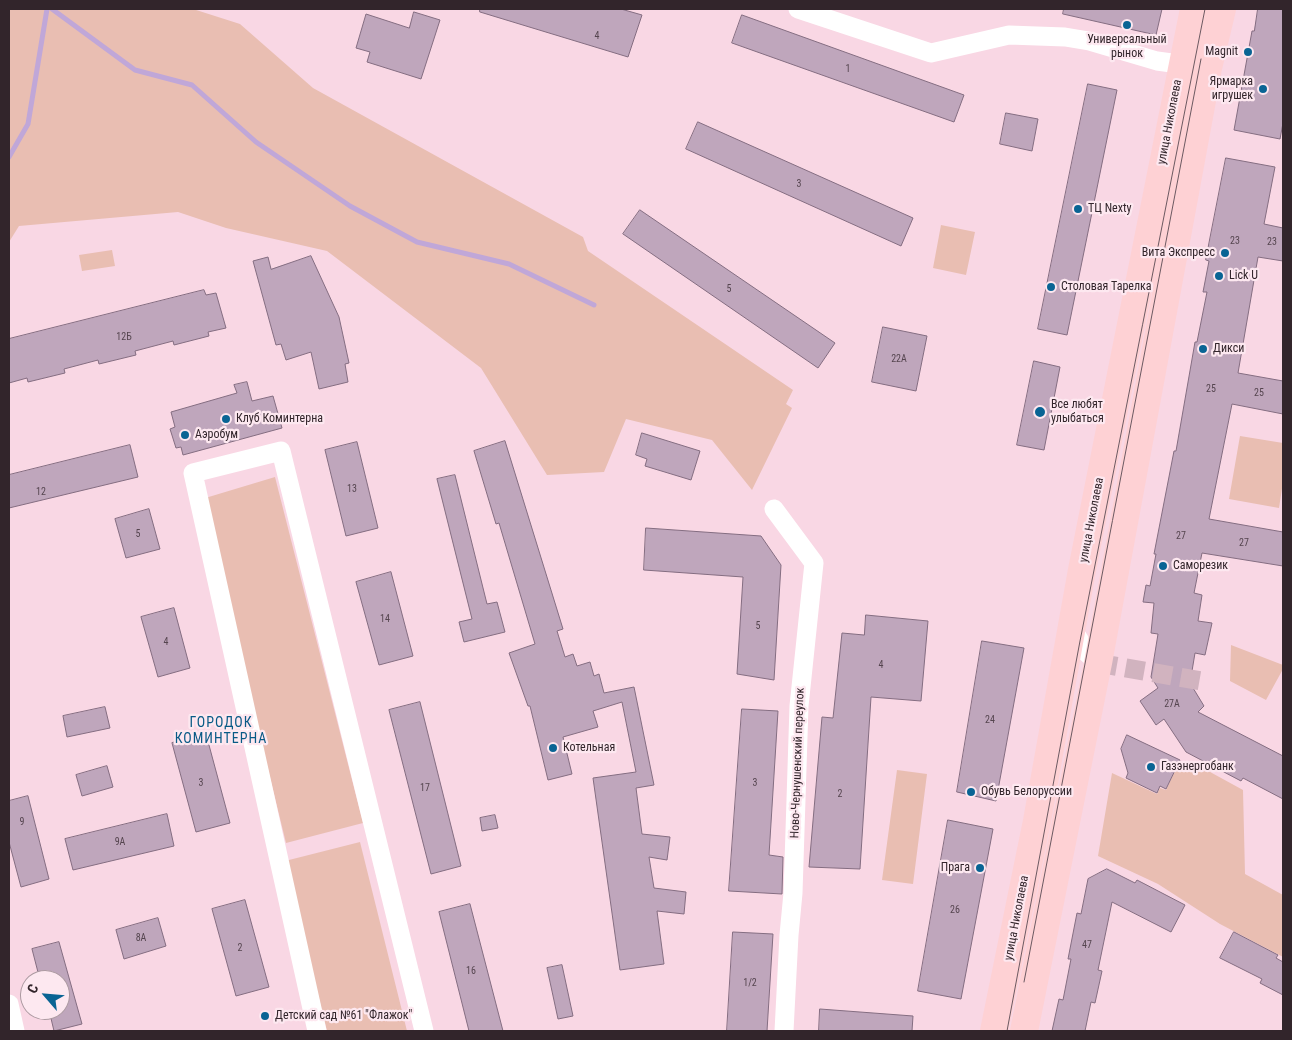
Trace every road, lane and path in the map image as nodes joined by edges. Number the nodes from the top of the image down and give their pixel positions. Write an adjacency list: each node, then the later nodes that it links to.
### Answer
1 (798, 9): 4 (street)
2 (1194, 9): 4 (main road, улица Николаева)
3 (1222, 9): 5 (main road)
4 (1182, 64): 5 (street); 7 (main road, улица Николаева)
5 (1208, 68): 8 (main road)
6 (774, 509): 13 (street, Ново-Чернушенский переулок)
7 (1072, 628): 8 (street); 14 (main road, улица Николаева)
8 (1098, 663): 15 (main road)
9 (9, 1004): 10 (street)
10 (15, 1031)
11 (317, 1031): 12 (street)
12 (424, 1031)
13 (784, 1031)
14 (994, 1031)
15 (1024, 1031)

